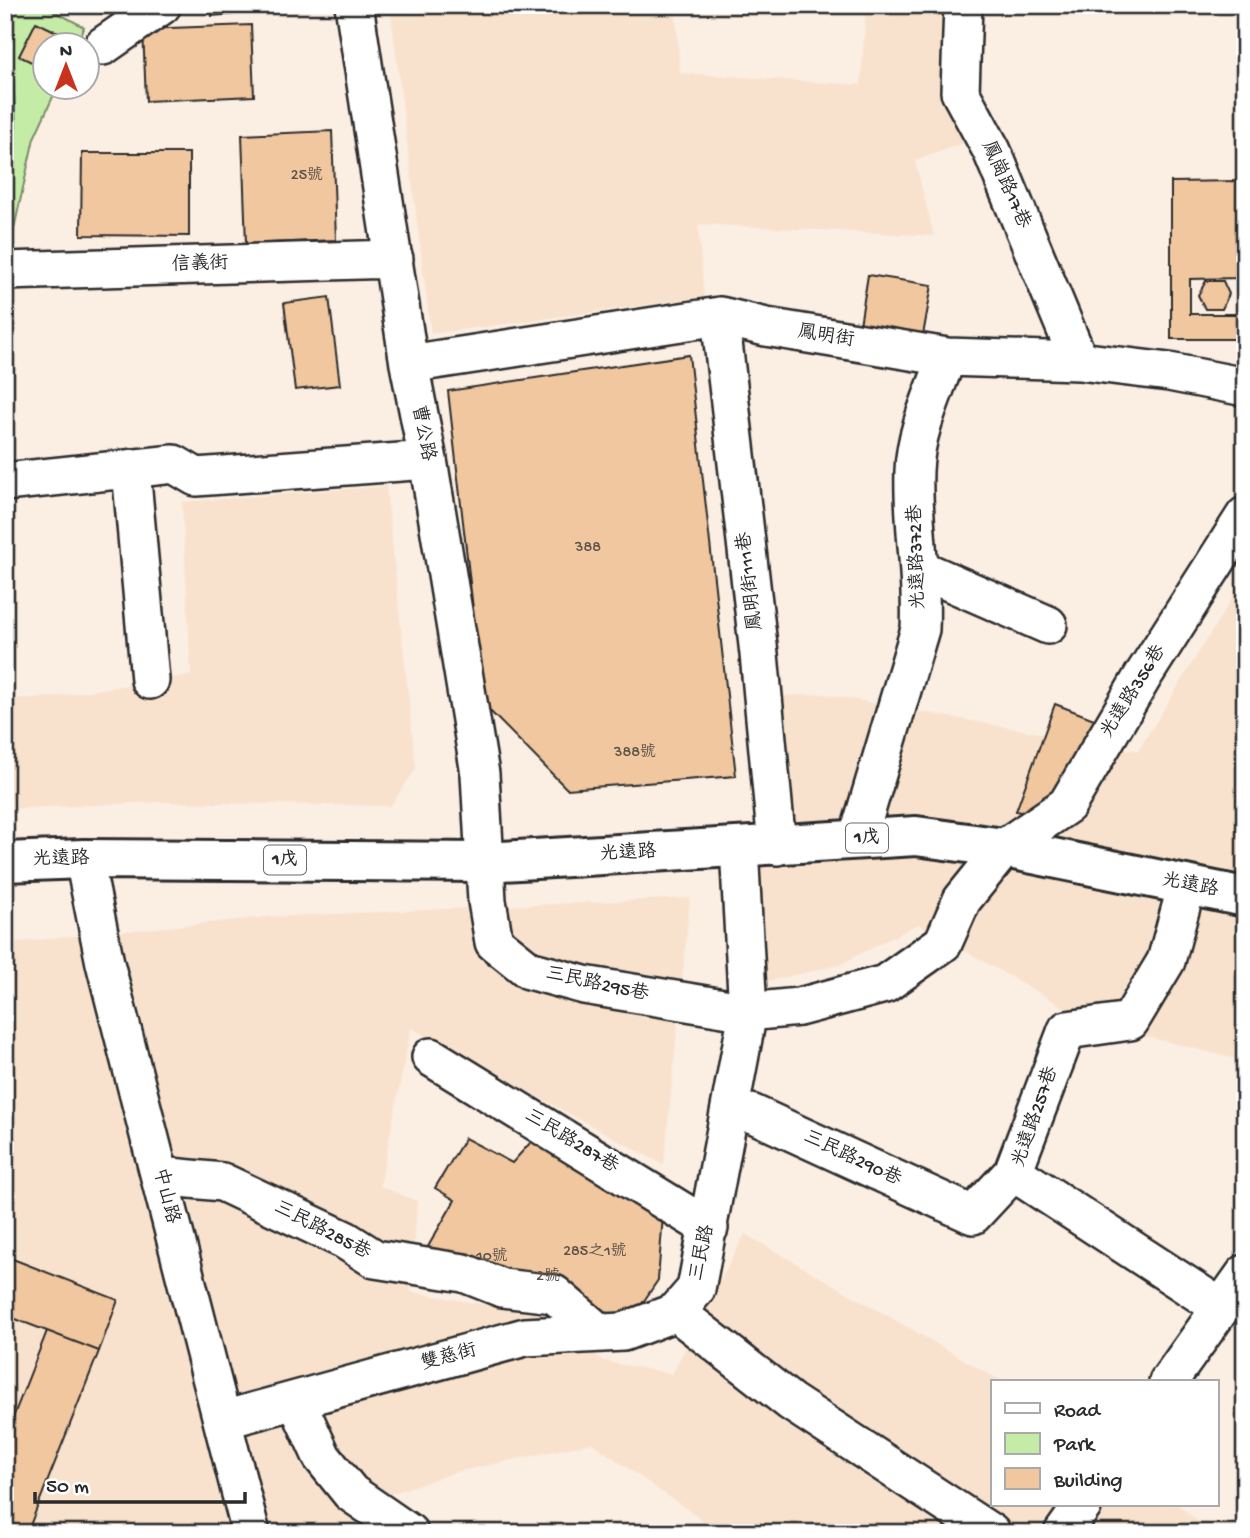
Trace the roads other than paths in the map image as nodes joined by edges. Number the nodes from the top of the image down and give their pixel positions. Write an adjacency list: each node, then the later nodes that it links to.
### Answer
1 (162, 5): 4 (street)
2 (354, 5): 5 (street, 曹公路)
3 (964, 5): 9 (street, 鳳崗路17巷)
4 (103, 46)
5 (394, 259): 6 (street, 信義街); 10 (street, 曹公路)
6 (5, 271)
7 (720, 316): 8 (street, 鳳明街); 10 (street, 鳳明街); 20 (street, 鳳明街111巷)
8 (947, 357): 9 (street, 鳳明街); 16 (street, 光遠路372巷)
9 (1079, 361): 11 (street, 鳳明街)
10 (408, 364): 12 (street, 曹公路)
11 (1244, 392)
12 (428, 460): 13 (street); 25 (street, 曹公路)
13 (131, 469): 14 (street); 18 (street)
14 (5, 482)
15 (1245, 516): 22 (street, 光遠路356巷)
16 (920, 569): 17 (street); 19 (street, 光遠路372巷)
17 (1048, 625)
18 (150, 680)
19 (858, 838): 20 (main road, 光遠路 / 1戊); 22 (main road, 光遠路 / 1戊)
20 (777, 846): 21 (main road, 光遠路 / 1戊)
21 (739, 848): 25 (main road, 光遠路 / 1戊); 28 (street, 三民路)
22 (1004, 848): 26 (main road, 光遠路 / 1戊); 28 (street, 光遠路356巷)
23 (84, 859): 24 (main road, 光遠路 / 1戊); 25 (main road, 光遠路 / 1戊); 32 (street, 中山路)
24 (5, 862)
25 (485, 862): 28 (street, 三民路295巷)
26 (1187, 885): 27 (main road, 光遠路 / 1戊); 31 (street, 光遠路257巷)
27 (1245, 897)
28 (748, 1012): 30 (street, 三民路)
29 (431, 1058): 33 (street, 三民路287巷)
30 (729, 1113): 31 (street, 三民路290巷); 33 (street, 三民路)
31 (1013, 1172): 34 (street, 光遠路257巷)
32 (160, 1176): 36 (street, 三民路285巷); 39 (street, 中山路)
33 (709, 1228): 35 (street, 三民路)
34 (1237, 1288): 37 (street)
35 (676, 1312): 36 (street, 雙慈街); 43 (street)
36 (597, 1331): 38 (street, 雙慈街)
37 (1169, 1380)
38 (296, 1400): 39 (street, 雙慈街); 42 (street)
39 (223, 1420): 41 (street, 中山路)
40 (1082, 1506): 44 (street)
41 (251, 1533)
42 (409, 1533)
43 (991, 1533)
44 (1063, 1533)

